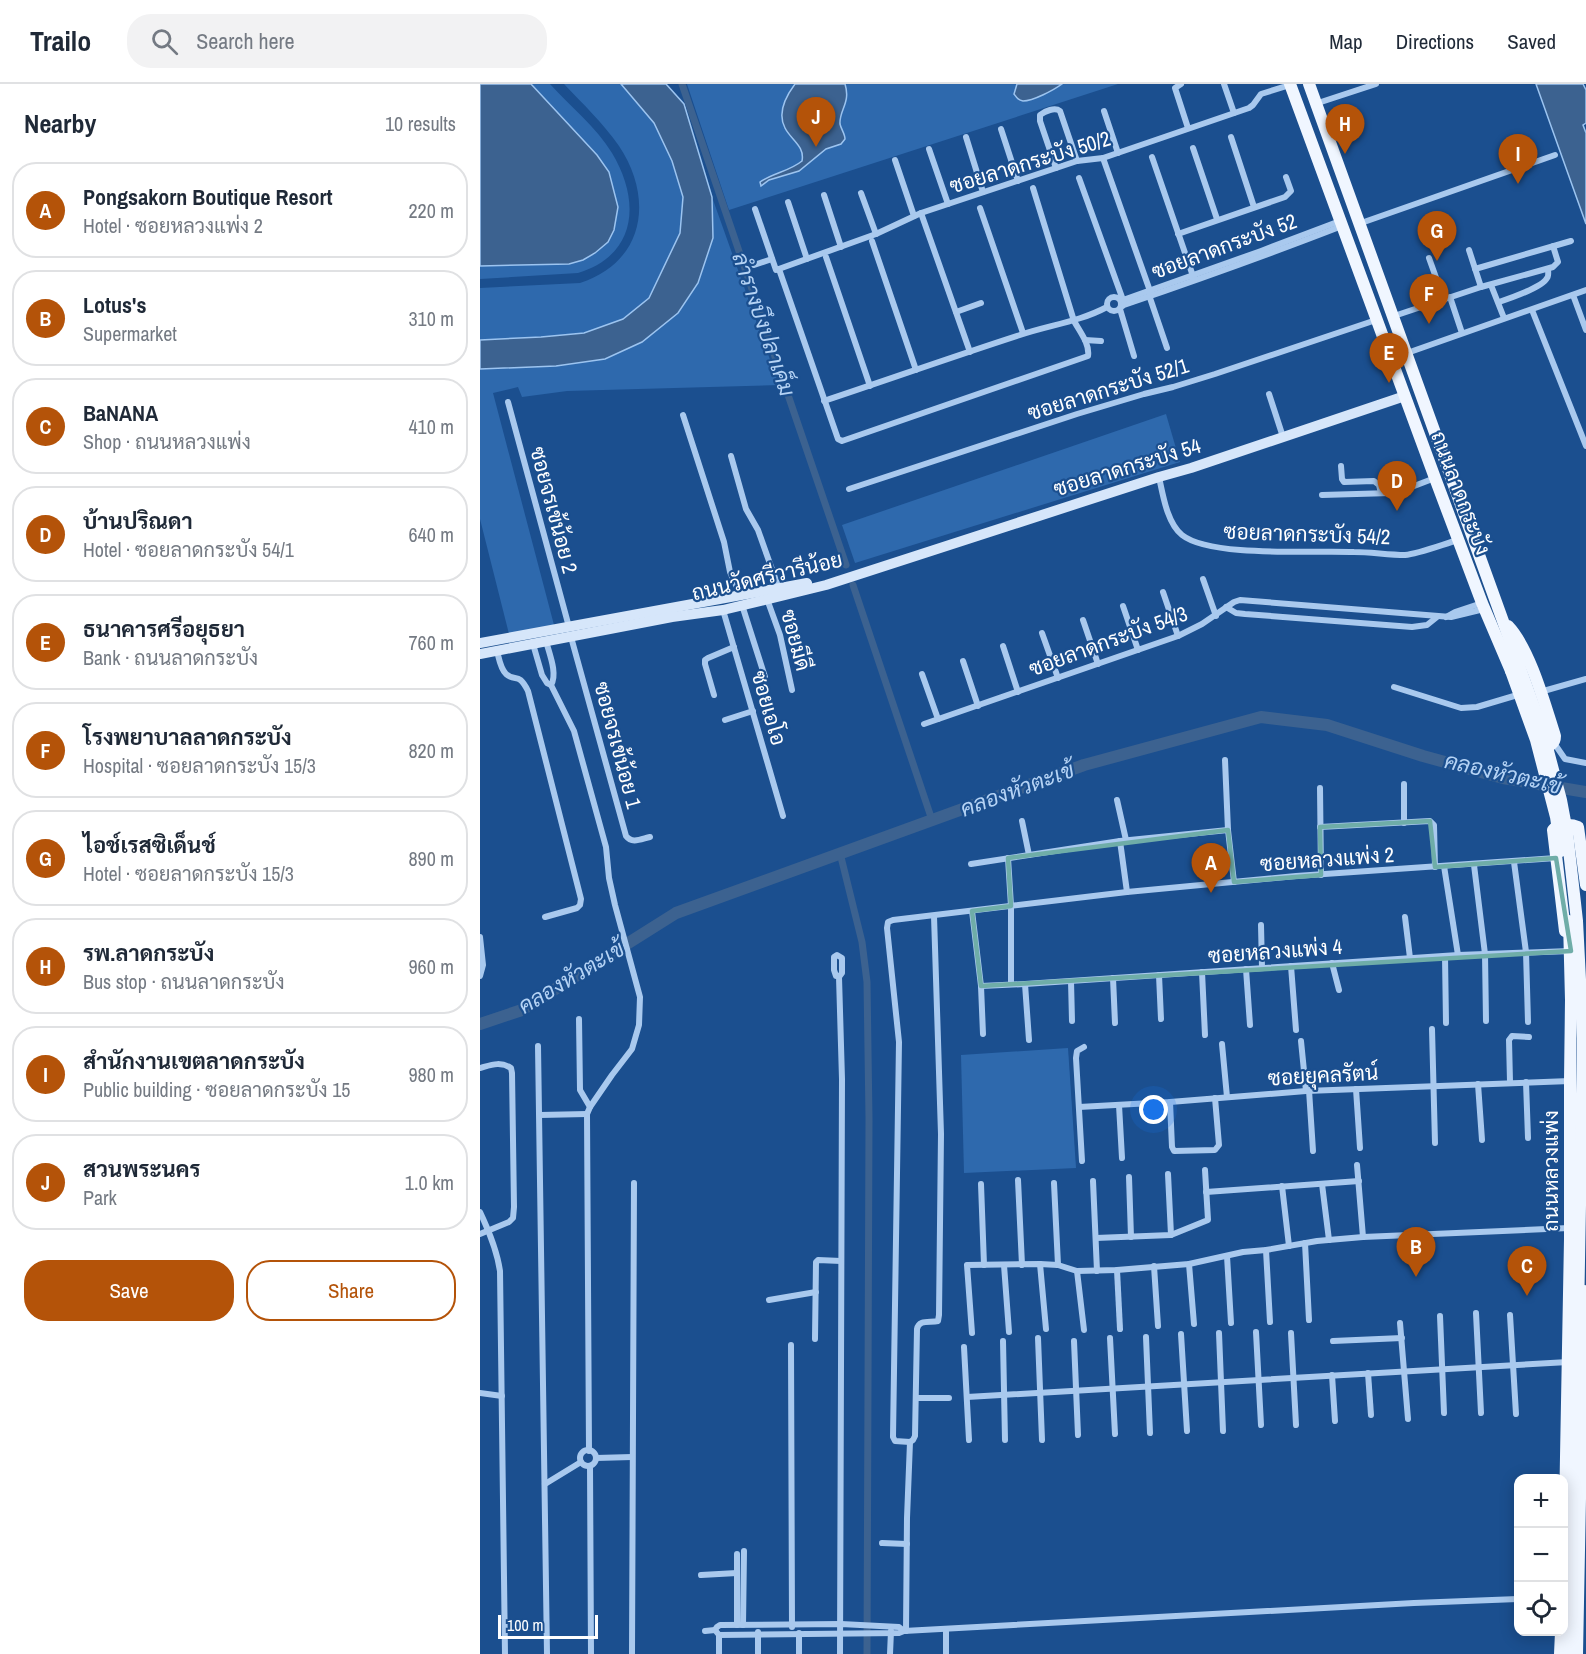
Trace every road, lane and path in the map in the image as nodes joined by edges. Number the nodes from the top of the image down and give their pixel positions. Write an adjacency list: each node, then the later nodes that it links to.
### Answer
1 (1181, 84): 11 (street)
2 (1224, 84): 10 (street)
3 (1290, 84): 10 (street, ซอยลาดกระบัง 50/2); 39 (main road, ถนนลาดกระบัง)
4 (1300, 84): 355 (main road, bridge)
5 (1308, 84): 387 (main road, bridge)
6 (1314, 84): 8 (main road, ถนนลาดกระบัง)
7 (1376, 84): 8 (street)
8 (1321, 102): 38 (main road, ถนนลาดกระบัง)
9 (1104, 111): 17 (street)
10 (1234, 113): 11 (street, ซอยลาดกระบัง 50/2)
11 (1188, 128): 17 (street, ซอยลาดกระบัง 50/2)
12 (1001, 129): 26 (street)
13 (966, 137): 28 (street)
14 (1231, 137): 33 (street)
15 (1193, 148): 37 (street)
16 (929, 149): 32 (street)
17 (1118, 153): 20 (street, ซอยลาดกระบัง 50/2)
18 (1555, 155): 38 (street)
19 (1152, 157): 41 (street)
20 (1102, 158): 22 (street, ซอยลาดกระบัง 50/2); 59 (street)
21 (895, 160): 36 (street)
22 (1077, 161): 23 (street, ซอยลาดกระบัง 50/2); 23 (street)
23 (1056, 168): 26 (street, ซอยลาดกระบัง 50/2)
24 (1286, 177): 33 (street)
25 (1079, 178): 64 (street)
26 (1018, 181): 28 (street, ซอยลาดกระบัง 50/2)
27 (1033, 188): 70 (street)
28 (983, 192): 32 (street, ซอยลาดกระบัง 50/2)
29 (861, 193): 40 (street)
30 (824, 195): 45 (street)
31 (788, 202): 50 (street)
32 (948, 204): 36 (street, ซอยลาดกระบัง 50/2)
33 (1254, 207): 37 (street)
34 (981, 208): 73 (street)
35 (755, 209): 49 (street)
36 (918, 214): 40 (street, ซอยลาดกระบัง 50/2); 67 (street)
37 (1217, 219): 41 (street)
38 (1364, 222): 68 (main road, ถนนลาดกระบัง)
39 (1341, 224): 55 (street, ซอยลาดกระบัง 52); 71 (main road, ถนนลาดกระบัง)
40 (876, 234): 45 (street, ซอยลาดกระบัง 50/2)
41 (1178, 234): 55 (street)
42 (872, 241): 81 (street)
43 (1571, 241): 44 (street)
44 (1553, 246): 52 (street); 53 (street)
45 (841, 247): 50 (street, ซอยลาดกระบัง 50/2)
46 (1468, 250): 52 (street)
47 (826, 257): 82 (street)
48 (1430, 258): 61 (street)
49 (772, 259): 51 (street); 54 (street)
50 (807, 259): 54 (street, ซอยลาดกระบัง 50/2)
51 (754, 265)
52 (1475, 269): 57 (street)
53 (1548, 269): 56 (street); 62 (street)
54 (778, 271): 86 (street)
55 (1195, 278): 59 (street, ซอยลาดกระบัง 52)
56 (1491, 285): 57 (street); 62 (street)
57 (1481, 287): 61 (street)
58 (1586, 290): 60 (street)
59 (1150, 293): 64 (street, ซอยลาดกระบัง 52); 77 (street)
60 (1573, 295): 66 (street); 72 (street)
61 (1447, 298): 68 (street); 74 (street)
62 (1499, 302): 69 (street)
63 (981, 303): 67 (street)
64 (1120, 304): 65 (street, ซอยลาดกระบัง 52); 65 (street, ซอยลาดกระบัง 52); 80 (street)
65 (1107, 308): 70 (street)
66 (1532, 310): 69 (street); 90 (street)
67 (956, 312): 78 (street)
68 (1397, 315): 79 (main road, ถนนลาดกระบัง)
69 (1504, 318): 74 (street)
70 (1074, 321): 73 (street); 75 (street)
71 (1376, 321): 85 (main road, ถนนลาดกระบัง); 95 (street, ซอยลาดกระบัง 52/1)
72 (1586, 330)
73 (1023, 333): 78 (street)
74 (1462, 333): 79 (street)
75 (1085, 340): 76 (street); 86 (street)
76 (1101, 341)
77 (1167, 348)
78 (970, 352): 81 (street)
79 (1410, 352): 83 (main road, ถนนลาดกระบัง)
80 (1134, 356)
81 (916, 370): 82 (street)
82 (870, 386): 86 (street)
83 (1424, 390): 85 (main road); 112 (main road, ถนนลาดกระบัง)
84 (1269, 394): 89 (street)
85 (1405, 396): 89 (main road, ซอยลาดกระบัง 54); 94 (main road, ถนนลาดกระบัง)
86 (824, 401)
87 (508, 402): 114 (street, ซอยจรเข้น้อย 2)
88 (683, 415): 104 (street)
89 (1283, 437): 93 (main road, ซอยลาดกระบัง 54)
90 (1586, 446)
91 (731, 456): 101 (street)
92 (1341, 466): 96 (street)
93 (1159, 477): 98 (street, ซอยลาดกระบัง 54/2); 99 (main road, ซอยลาดกระบัง 54)
94 (1434, 478): 96 (street); 98 (main road, ถนนลาดกระบัง)
95 (849, 489)
96 (1381, 494): 97 (street)
97 (1322, 495)
98 (1458, 540): 106 (main road, ถนนลาดกระบัง)
99 (860, 573): 101 (main road, ถนนวัดศรีวารีน้อย); 103 (main road, ถนนวัดศรีวารีน้อย)
100 (1203, 579): 109 (street)
101 (779, 588): 104 (main road, ถนนวัดศรีวารีน้อย)
102 (1163, 592): 116 (street)
103 (767, 599): 104 (main road, ถนนวัดศรีวารีน้อย); 134 (street, ซอยมีดี)
104 (741, 601): 108 (main road, ถนนวัดศรีวารีน้อย); 114 (main road, ถนนวัดศรีวารีน้อย); 129 (street)
105 (1123, 606): 122 (street)
106 (1483, 606): 110 (street, ซอยลาดกระบัง 54/3); 113 (main road, ถนนลาดกระบัง)
107 (1226, 607): 109 (street, ซอยลาดกระบัง 54/3); 110 (street, ซอยลาดกระบัง 54/3); 110 (street)
108 (723, 610): 114 (main road, ถนนวัดศรีวารีน้อย); 121 (street, ซอยเอโอ)
109 (1216, 616): 116 (street, ซอยลาดกระบัง 54/3)
110 (1437, 617)
111 (1083, 620): 126 (street)
112 (1508, 626): 127 (main road, ถนนลาดกระบัง); 136 (main road)
113 (1493, 630): 127 (main road, ถนนลาดกระบัง); 138 (main road)
114 (570, 632): 117 (main road, ถนนวัดศรีวารีน้อย); 118 (main road, ถนนวัดศรีวารีน้อย); 155 (street, ซอยจรเข้น้อย 1)
115 (1042, 633): 130 (street)
116 (1178, 636): 122 (street, ซอยลาดกระบัง 54/3)
117 (546, 641): 119 (main road, ถนนวัดศรีวารีน้อย); 132 (street)
118 (480, 643)
119 (533, 644): 123 (main road, ถนนวัดศรีวารีน้อย); 132 (street)
120 (1003, 646): 135 (street)
121 (734, 647): 137 (street); 140 (street, ซอยเอโอ)
122 (1138, 650): 126 (street, ซอยลาดกระบัง 54/3)
123 (497, 651): 124 (main road, ถนนวัดศรีวารีน้อย); 172 (street)
124 (480, 654)
125 (963, 661): 139 (street)
126 (1098, 664): 130 (street, ซอยลาดกระบัง 54/3)
127 (1516, 668): 174 (main road, ถนนลาดกระบัง, bridge)
128 (922, 674): 141 (street)
129 (765, 677)
130 (1058, 678): 135 (street, ซอยลาดกระบัง 54/3)
131 (1586, 679): 136 (street)
132 (551, 685): 231 (street)
133 (1394, 687): 138 (street)
134 (792, 690)
135 (1018, 692): 139 (street, ซอยลาดกระบัง 54/3)
136 (1540, 692): 144 (main road)
137 (714, 694)
138 (1514, 696): 144 (main road)
139 (978, 706): 141 (street, ซอยลาดกระบัง 54/3)
140 (753, 711): 142 (street); 150 (street, ซอยเอโอ)
141 (938, 719): 143 (street, ซอยลาดกระบัง 54/3)
142 (725, 720)
143 (924, 724)
144 (1554, 743): 146 (street)
145 (1225, 760): 154 (street)
146 (1586, 763)
147 (1404, 784): 152 (street)
148 (1320, 788): 153 (street)
149 (1117, 800): 156 (street)
150 (783, 816)
151 (1022, 821): 157 (street)
152 (1404, 822): 153 (street); 164 (street)
153 (1320, 827): 165 (street)
154 (1228, 830): 156 (street); 166 (street)
155 (650, 837)
156 (1123, 840): 157 (street); 168 (street)
157 (1029, 855): 158 (street)
158 (1008, 858): 161 (street); 169 (street)
159 (1556, 858): 160 (street, ซอยหลวงแพ่ง 2); 167 (main road); 178 (main road)
160 (1514, 862): 162 (street, ซอยหลวงแพ่ง 2); 179 (street)
161 (971, 864)
162 (1474, 865): 163 (street, ซอยหลวงแพ่ง 2); 180 (street)
163 (1444, 866): 164 (street, ซอยหลวงแพ่ง 2); 181 (street)
164 (1435, 867): 165 (street, ซอยหลวงแพ่ง 2)
165 (1320, 875): 166 (street, ซอยหลวงแพ่ง 2)
166 (1233, 882): 168 (street, ซอยหลวงแพ่ง 2)
167 (1586, 885)
168 (1127, 892): 169 (street, ซอยหลวงแพ่ง 2)
169 (1011, 906): 170 (street, ซอยหลวงแพ่ง 2); 194 (street)
170 (972, 911): 171 (street, ซอยหลวงแพ่ง 2); 196 (street)
171 (934, 916): 329 (street); 347 (street, ซอยหลวงแพ่ง 2)
172 (545, 917)
173 (1405, 917): 183 (street)
174 (1575, 921): 177 (main road); 178 (main road, ถนนหลวงแพ่ง)
175 (1261, 925): 186 (street)
176 (480, 936): 190 (street)
177 (1585, 944): 198 (main road)
178 (1571, 950): 179 (street, ซอยหลวงแพ่ง 4); 220 (main road, ถนนหลวงแพ่ง)
179 (1526, 952): 180 (street, ซอยหลวงแพ่ง 4); 203 (street)
180 (1485, 954): 181 (street, ซอยหลวงแพ่ง 4); 202 (street)
181 (1458, 955): 182 (street, ซอยหลวงแพ่ง 4)
182 (1445, 956): 183 (street, ซอยหลวงแพ่ง 4); 205 (street)
183 (1410, 958): 184 (street, ซอยหลวงแพ่ง 4)
184 (1332, 963): 185 (street, ซอยหลวงแพ่ง 4); 197 (street)
185 (1291, 966): 186 (street, ซอยหลวงแพ่ง 4); 208 (street)
186 (1262, 968): 187 (street, ซอยหลวงแพ่ง 4)
187 (1246, 969): 188 (street, ซอยหลวงแพ่ง 4); 206 (street)
188 (1202, 972): 189 (street, ซอยหลวงแพ่ง 4); 210 (street)
189 (1159, 975): 192 (street, ซอยหลวงแพ่ง 4); 199 (street)
190 (480, 976)
191 (838, 977): 268 (street)
192 (1113, 978): 193 (street, ซอยหลวงแพ่ง 4); 204 (street)
193 (1071, 981): 195 (street, ซอยหลวงแพ่ง 4); 201 (street)
194 (1011, 984): 195 (street, ซอยหลวงแพ่ง 4); 196 (street, ซอยหลวงแพ่ง 4)
195 (1025, 984): 212 (street)
196 (981, 986): 209 (street)
197 (1339, 990)
198 (1586, 998)
199 (1161, 1018)
200 (579, 1019): 231 (street)
201 (1072, 1021)
202 (1486, 1021)
203 (1527, 1022)
204 (1115, 1023)
205 (1446, 1023)
206 (1250, 1025)
207 (1432, 1029): 224 (street)
208 (1296, 1030)
209 (984, 1034)
210 (1205, 1035)
211 (1529, 1037): 221 (street)
212 (1029, 1040)
213 (1301, 1041): 226 (street)
214 (1222, 1044): 227 (street)
215 (538, 1046): 234 (street)
216 (1084, 1047): 232 (street)
217 (1586, 1053): 219 (main road, ถนนหลวงแพ่ง)
218 (480, 1068): 257 (street)
219 (1586, 1078): 309 (main road, ถนนหลวงแพ่ง)
220 (1570, 1081): 222 (street, ซอยยุคลรัตน์); 256 (main road, ถนนหลวงแพ่ง)
221 (1510, 1082): 222 (street, ซอยยุคลรัตน์); 223 (street, ซอยยุคลรัตน์)
222 (1526, 1082): 235 (street)
223 (1478, 1084): 224 (street, ซอยยุคลรัตน์); 236 (street)
224 (1433, 1086): 225 (street, ซอยยุคลรัตน์); 237 (street)
225 (1356, 1089): 226 (street, ซอยยุคลรัตน์); 238 (street)
226 (1307, 1090): 227 (street, ซอยยุคลรัตน์); 239 (street)
227 (1227, 1097): 228 (street, ซอยยุคลรัตน์)
228 (1215, 1098): 229 (street, ซอยยุคลรัตน์); 229 (street)
229 (1170, 1102): 230 (street, ซอยยุคลรัตน์)
230 (1119, 1105): 232 (street, ซอยยุคลรัตน์); 240 (street)
231 (590, 1107): 233 (street)
232 (1079, 1107): 241 (street)
233 (586, 1114): 234 (street); 348 (street)
234 (540, 1115): 354 (street)
235 (1528, 1138)
236 (1482, 1140)
237 (1435, 1143)
238 (1359, 1148)
239 (1313, 1151)
240 (1122, 1158)
241 (1082, 1161)
242 (1357, 1165): 248 (street)
243 (1205, 1170): 254 (street)
244 (1167, 1174): 259 (street)
245 (1129, 1177): 260 (street)
246 (1018, 1180): 273 (street)
247 (1093, 1181): 262 (street)
248 (1359, 1181): 252 (street); 261 (street)
249 (634, 1183): 349 (street)
250 (1054, 1183): 274 (street)
251 (981, 1184): 271 (street)
252 (1322, 1184): 253 (street); 263 (street)
253 (1282, 1186): 254 (street); 265 (street)
254 (1206, 1192): 259 (street)
255 (480, 1212): 257 (street)
256 (1569, 1228): 261 (street); 310 (main road, ถนนหลวงแพ่ง)
257 (489, 1230): 258 (street); 327 (street)
258 (480, 1234)
259 (1171, 1235): 260 (street)
260 (1131, 1237): 262 (street)
261 (1363, 1237): 263 (street)
262 (1096, 1238): 278 (street)
263 (1329, 1240): 264 (street)
264 (1305, 1243): 265 (street); 284 (street)
265 (1288, 1246): 266 (street)
266 (1266, 1250): 267 (street); 285 (street)
267 (1227, 1256): 270 (street); 286 (street)
268 (841, 1261): 279 (street); 363 (street)
269 (1040, 1264): 273 (street); 274 (street); 290 (street)
270 (1189, 1264): 275 (street); 288 (street)
271 (984, 1265): 272 (street); 295 (street)
272 (1004, 1265): 273 (street); 293 (street)
273 (1022, 1265)
274 (1058, 1265): 277 (street)
275 (1154, 1266): 276 (street); 289 (street)
276 (1117, 1270): 278 (street); 291 (street)
277 (1077, 1271): 278 (street); 292 (street)
278 (1097, 1271)
279 (816, 1292): 280 (street); 303 (street)
280 (769, 1300)
281 (1476, 1313): 312 (street)
282 (1510, 1315): 311 (street)
283 (1440, 1316): 313 (street)
284 (1309, 1320)
285 (1270, 1322)
286 (1231, 1323)
287 (1400, 1323): 302 (street)
288 (1194, 1324)
289 (1158, 1326)
290 (1046, 1329)
291 (1120, 1329)
292 (1084, 1330)
293 (1009, 1332)
294 (1256, 1332): 318 (street)
295 (972, 1333)
296 (1219, 1333): 319 (street)
297 (1291, 1333): 317 (street)
298 (1181, 1334): 320 (street)
299 (1146, 1337): 321 (street)
300 (1038, 1338): 324 (street)
301 (1110, 1338): 322 (street)
302 (1401, 1338): 306 (street); 314 (street)
303 (815, 1339)
304 (1003, 1341): 326 (street)
305 (1074, 1341): 323 (street)
306 (1333, 1341)
307 (791, 1346): 362 (street)
308 (964, 1347): 328 (street)
309 (1585, 1359): 361 (main road, ถนนหลวงแพ่ง)
310 (1568, 1362): 311 (street); 353 (main road, ถนนหลวงแพ่ง)
311 (1513, 1365): 312 (street); 333 (street)
312 (1479, 1366): 313 (street); 332 (street)
313 (1442, 1369): 314 (street); 331 (street)
314 (1404, 1371): 315 (street); 335 (street)
315 (1368, 1373): 316 (street); 334 (street)
316 (1332, 1375): 317 (street); 336 (street)
317 (1293, 1378): 318 (street); 338 (street)
318 (1258, 1380): 319 (street); 337 (street)
319 (1221, 1382): 320 (street); 340 (street)
320 (1184, 1384): 321 (street); 339 (street)
321 (1148, 1386): 322 (street); 341 (street)
322 (1113, 1388): 323 (street); 342 (street)
323 (1076, 1390): 324 (street); 343 (street)
324 (1040, 1392): 326 (street); 346 (street)
325 (480, 1393): 327 (street)
326 (1004, 1394): 328 (street); 345 (street)
327 (502, 1396): 376 (street)
328 (967, 1397): 344 (street)
329 (916, 1398): 330 (street); 347 (street)
330 (949, 1398)
331 (1444, 1413)
332 (1481, 1413)
333 (1516, 1414)
334 (1371, 1415)
335 (1408, 1419)
336 (1335, 1421)
337 (1261, 1425)
338 (1296, 1425)
339 (1187, 1431)
340 (1223, 1431)
341 (1150, 1433)
342 (1115, 1434)
343 (1078, 1435)
344 (969, 1440)
345 (1005, 1440)
346 (1042, 1440)
347 (910, 1442): 357 (street)
348 (589, 1451): 350 (street); 351 (street)
349 (632, 1457): 350 (street); 379 (street)
350 (596, 1458): 352 (street)
351 (581, 1462): 352 (street); 354 (street)
352 (590, 1466): 378 (street)
353 (1565, 1474)
354 (546, 1484): 377 (street)
355 (1568, 1502)
356 (882, 1543): 357 (street)
357 (907, 1544): 370 (street)
358 (737, 1573): 359 (street); 364 (street); 364 (street)
359 (701, 1575)
360 (1514, 1599): 367 (street)
361 (1582, 1618): 388 (main road, ถนนหลวงแพ่ง)
362 (792, 1624): 363 (street); 365 (street); 374 (street)
363 (841, 1624): 366 (street); 372 (street)
364 (740, 1625): 365 (street); 371 (street)
365 (758, 1625): 373 (street)
366 (882, 1629): 368 (street); 372 (street)
367 (946, 1629): 370 (street); 385 (street)
368 (891, 1630): 370 (street); 384 (street)
369 (705, 1631): 371 (street)
370 (905, 1631)
371 (717, 1632): 373 (street); 380 (street)
372 (840, 1633): 374 (street); 383 (street)
373 (758, 1634): 374 (street); 381 (street)
374 (795, 1634): 382 (street)
375 (1561, 1636): 386 (main road)
376 (505, 1654)
377 (547, 1654)
378 (591, 1654)
379 (632, 1654)
380 (719, 1654)
381 (758, 1654)
382 (799, 1654)
383 (840, 1654)
384 (890, 1654)
385 (946, 1654)
386 (1560, 1654)
387 (1569, 1654)
388 (1578, 1654)

